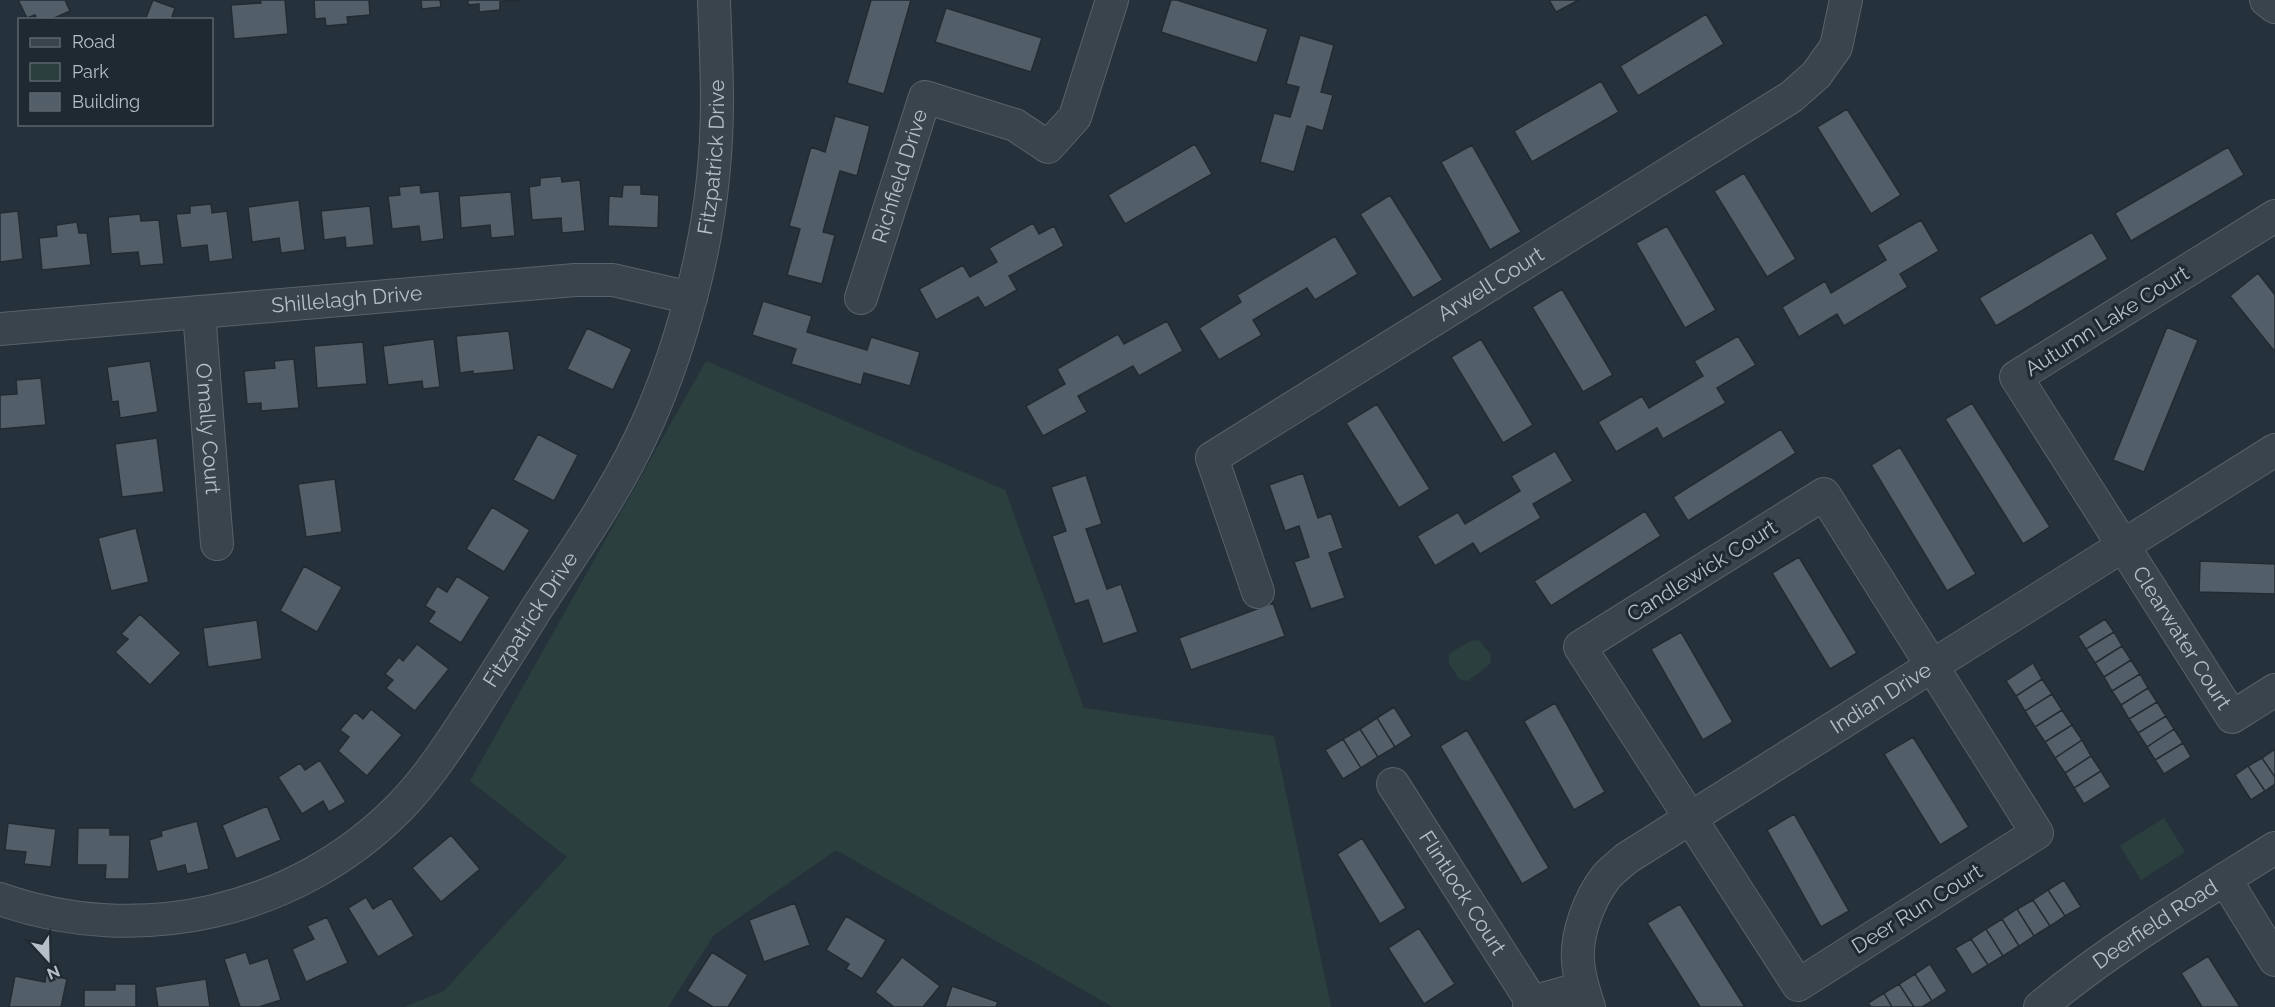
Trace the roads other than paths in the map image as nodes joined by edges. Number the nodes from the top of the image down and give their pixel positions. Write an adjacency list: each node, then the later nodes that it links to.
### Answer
1 (714, 0): 7 (street, Fitzpatrick Drive)
2 (1112, 0): 8 (street, Richfield Drive)
3 (1846, 0): 14 (street, Arwell Court)
4 (2266, 0): 5 (street)
5 (2275, 7)
6 (2275, 216): 13 (street, Autumn Lake Court)
7 (691, 298): 9 (street, Shillelagh Drive); 21 (street, Fitzpatrick Drive)
8 (861, 298)
9 (199, 312): 10 (street, Shillelagh Drive); 12 (street, O'mally Court)
10 (0, 329)
11 (2275, 450): 13 (street, Indian Drive)
12 (217, 544)
13 (2124, 545): 15 (street, Indian Drive); 16 (street, Clearwater Court)
14 (1258, 592)
15 (1931, 665): 18 (street, Indian Drive); 18 (street, Deer Run Court); 18 (street, Candlewick Court)
16 (2275, 690)
17 (1393, 784): 24 (street, Flintlock Court)
18 (1690, 817): 23 (street, Indian Drive)
19 (2275, 848): 20 (street, Deerfield Road)
20 (2225, 879): 22 (street); 25 (street, Deerfield Road)
21 (0, 899)
22 (2275, 960)
23 (1586, 997): 24 (street, Flintlock Court)
24 (1531, 1004)
25 (2040, 1007)

